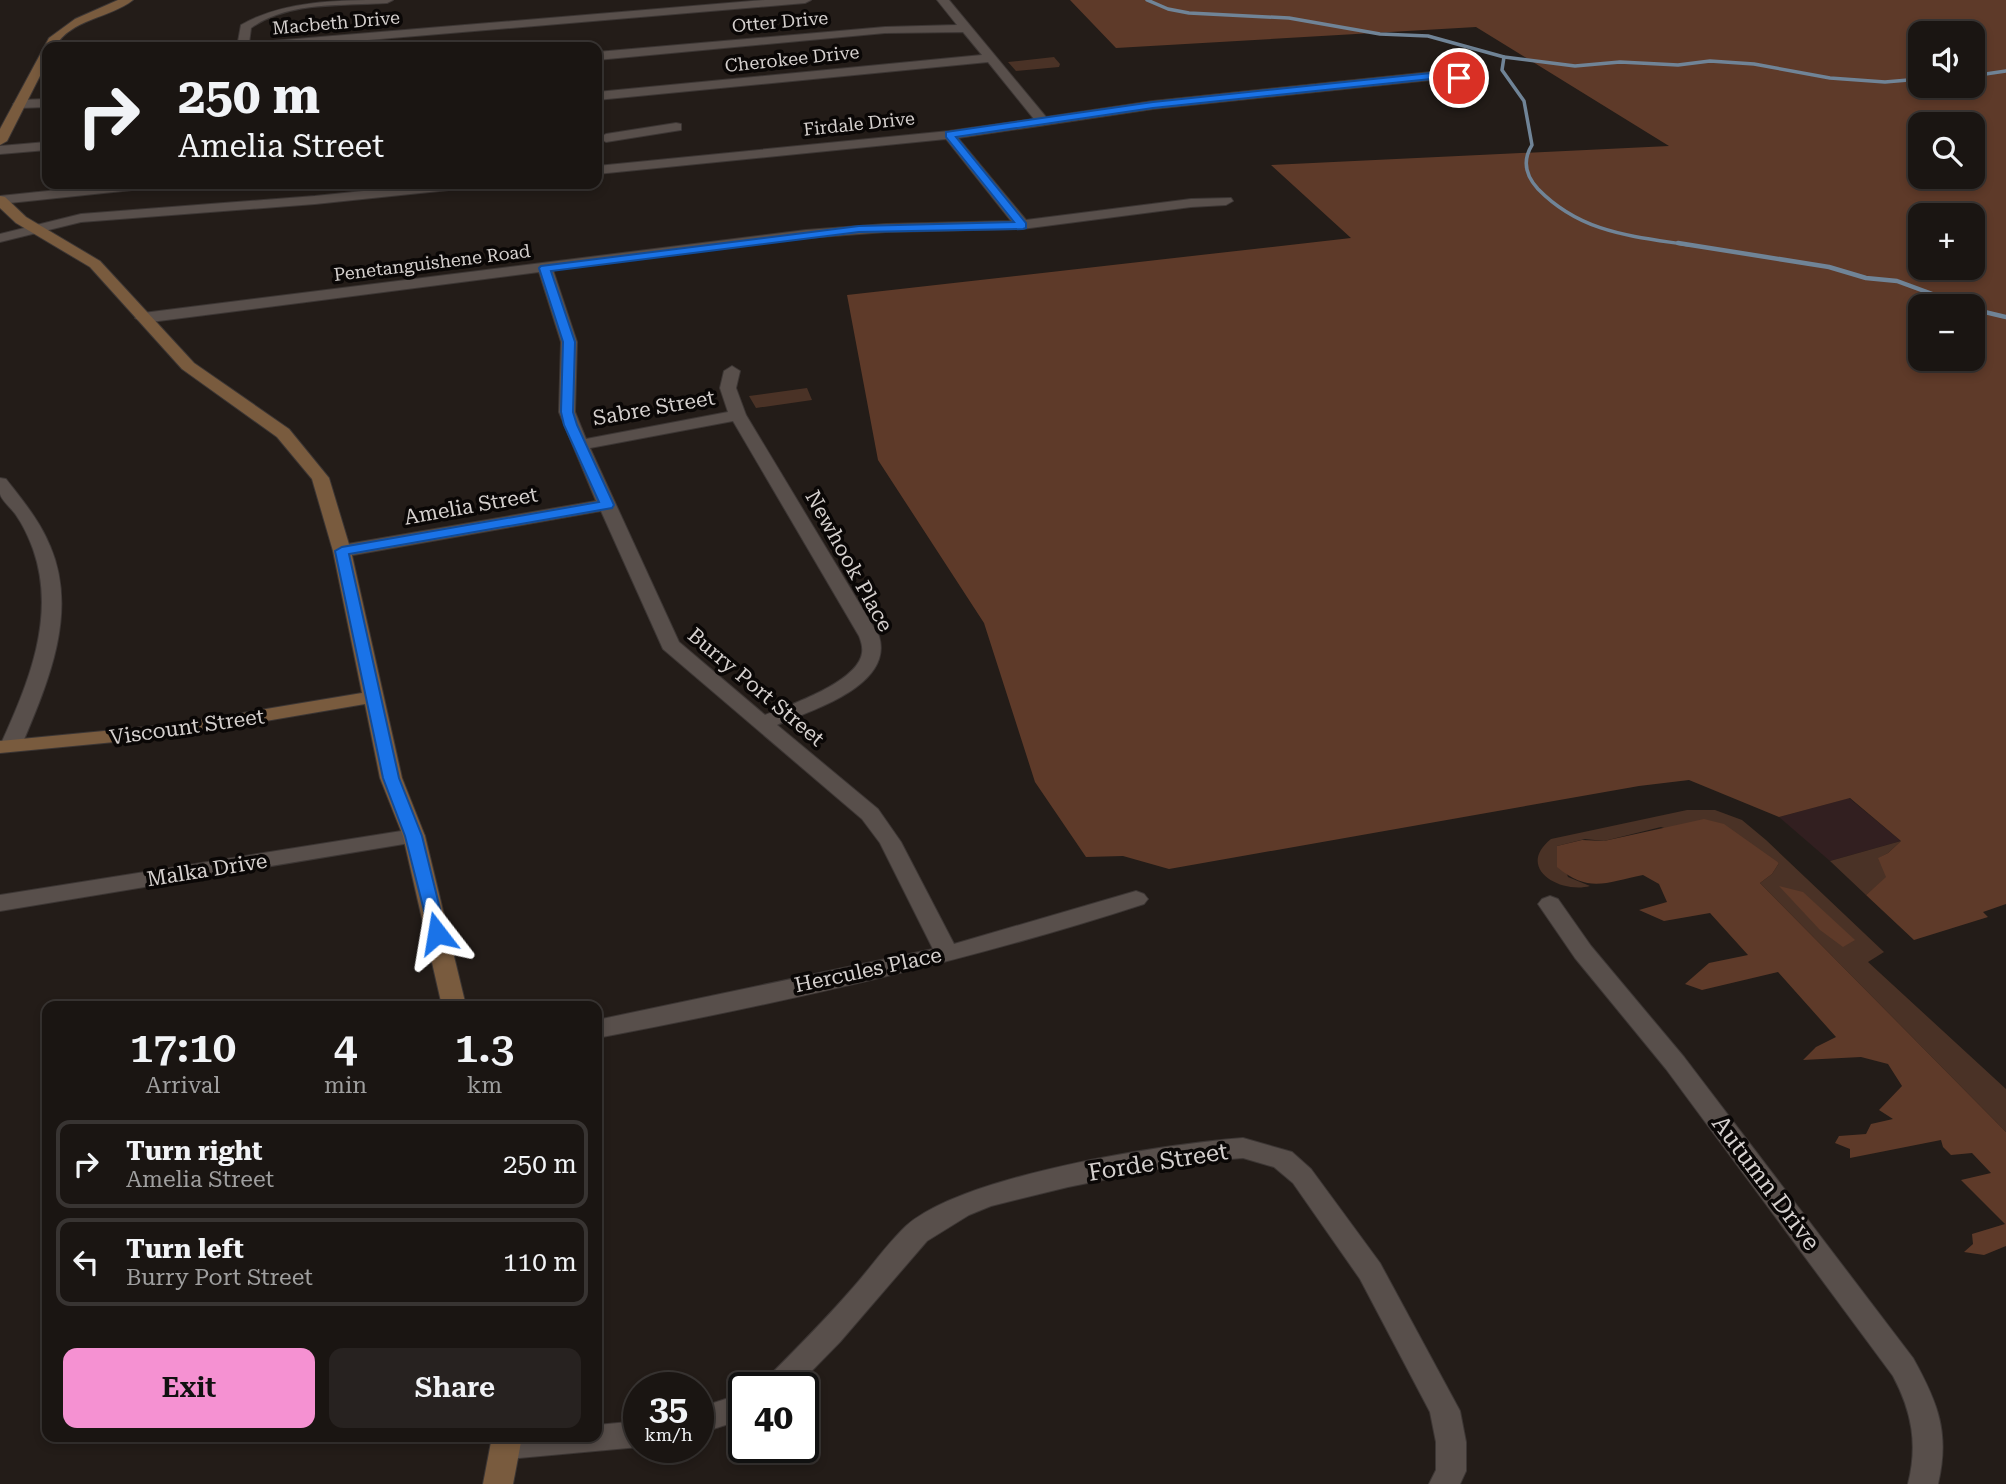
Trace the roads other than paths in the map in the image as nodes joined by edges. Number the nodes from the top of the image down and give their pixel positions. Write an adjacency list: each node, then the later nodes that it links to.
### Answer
1 (127, 0): 7 (street)
2 (387, 0): 8 (street)
3 (805, 0): 6 (street, Macbeth Drive)
4 (943, 0): 5 (street)
5 (967, 28): 11 (street, Otter Drive); 12 (street)
6 (435, 32): 9 (street, Macbeth Drive); 10 (street)
7 (52, 42)
8 (244, 42)
9 (308, 42)
10 (439, 42)
11 (602, 56)
12 (991, 58): 15 (street, Cherokee Drive); 18 (street)
13 (42, 66): 17 (street)
14 (1459, 78): 18 (street, Firdale Drive)
15 (602, 96)
16 (42, 103): 17 (street)
17 (19, 104): 21 (street)
18 (1044, 122): 20 (street, Firdale Drive)
19 (676, 127): 24 (street)
20 (949, 135): 24 (street, Firdale Drive); 29 (street)
21 (0, 141)
22 (42, 146): 23 (street)
23 (0, 150)
24 (609, 150)
25 (104, 189): 27 (street)
26 (420, 189): 30 (street)
27 (0, 200): 30 (street)
28 (1226, 201): 29 (street, Penetanguishene Road)
29 (1023, 225): 32 (street, Penetanguishene Road)
30 (36, 229): 31 (street); 33 (street)
31 (0, 238)
32 (545, 268): 33 (street, Penetanguishene Road); 36 (street, Burry Port Street)
33 (143, 317): 39 (street)
34 (732, 371): 35 (street, Newhook Place)
35 (738, 415): 36 (street, Sabre Street); 41 (street, Newhook Place)
36 (579, 445): 38 (street, Burry Port Street)
37 (0, 483): 42 (street)
38 (607, 505): 39 (street, Amelia Street); 41 (street, Burry Port Street)
39 (342, 551): 40 (street)
40 (373, 697): 42 (street, Viscount Street); 43 (street)
41 (762, 724): 47 (street, Burry Port Street)
42 (5, 747)
43 (414, 836): 45 (street, Malka Drive); 48 (street)
44 (1136, 899): 47 (street, Hercules Place)
45 (0, 903)
46 (1550, 904): 56 (street, Autumn Drive)
47 (947, 953): 49 (street, Hercules Place)
48 (453, 1001)
49 (602, 1028)
50 (792, 1372): 55 (street, Forde Street)
51 (623, 1435): 52 (street)
52 (602, 1436)
53 (507, 1442): 54 (street)
54 (498, 1484)
55 (1444, 1484)
56 (1923, 1484)

